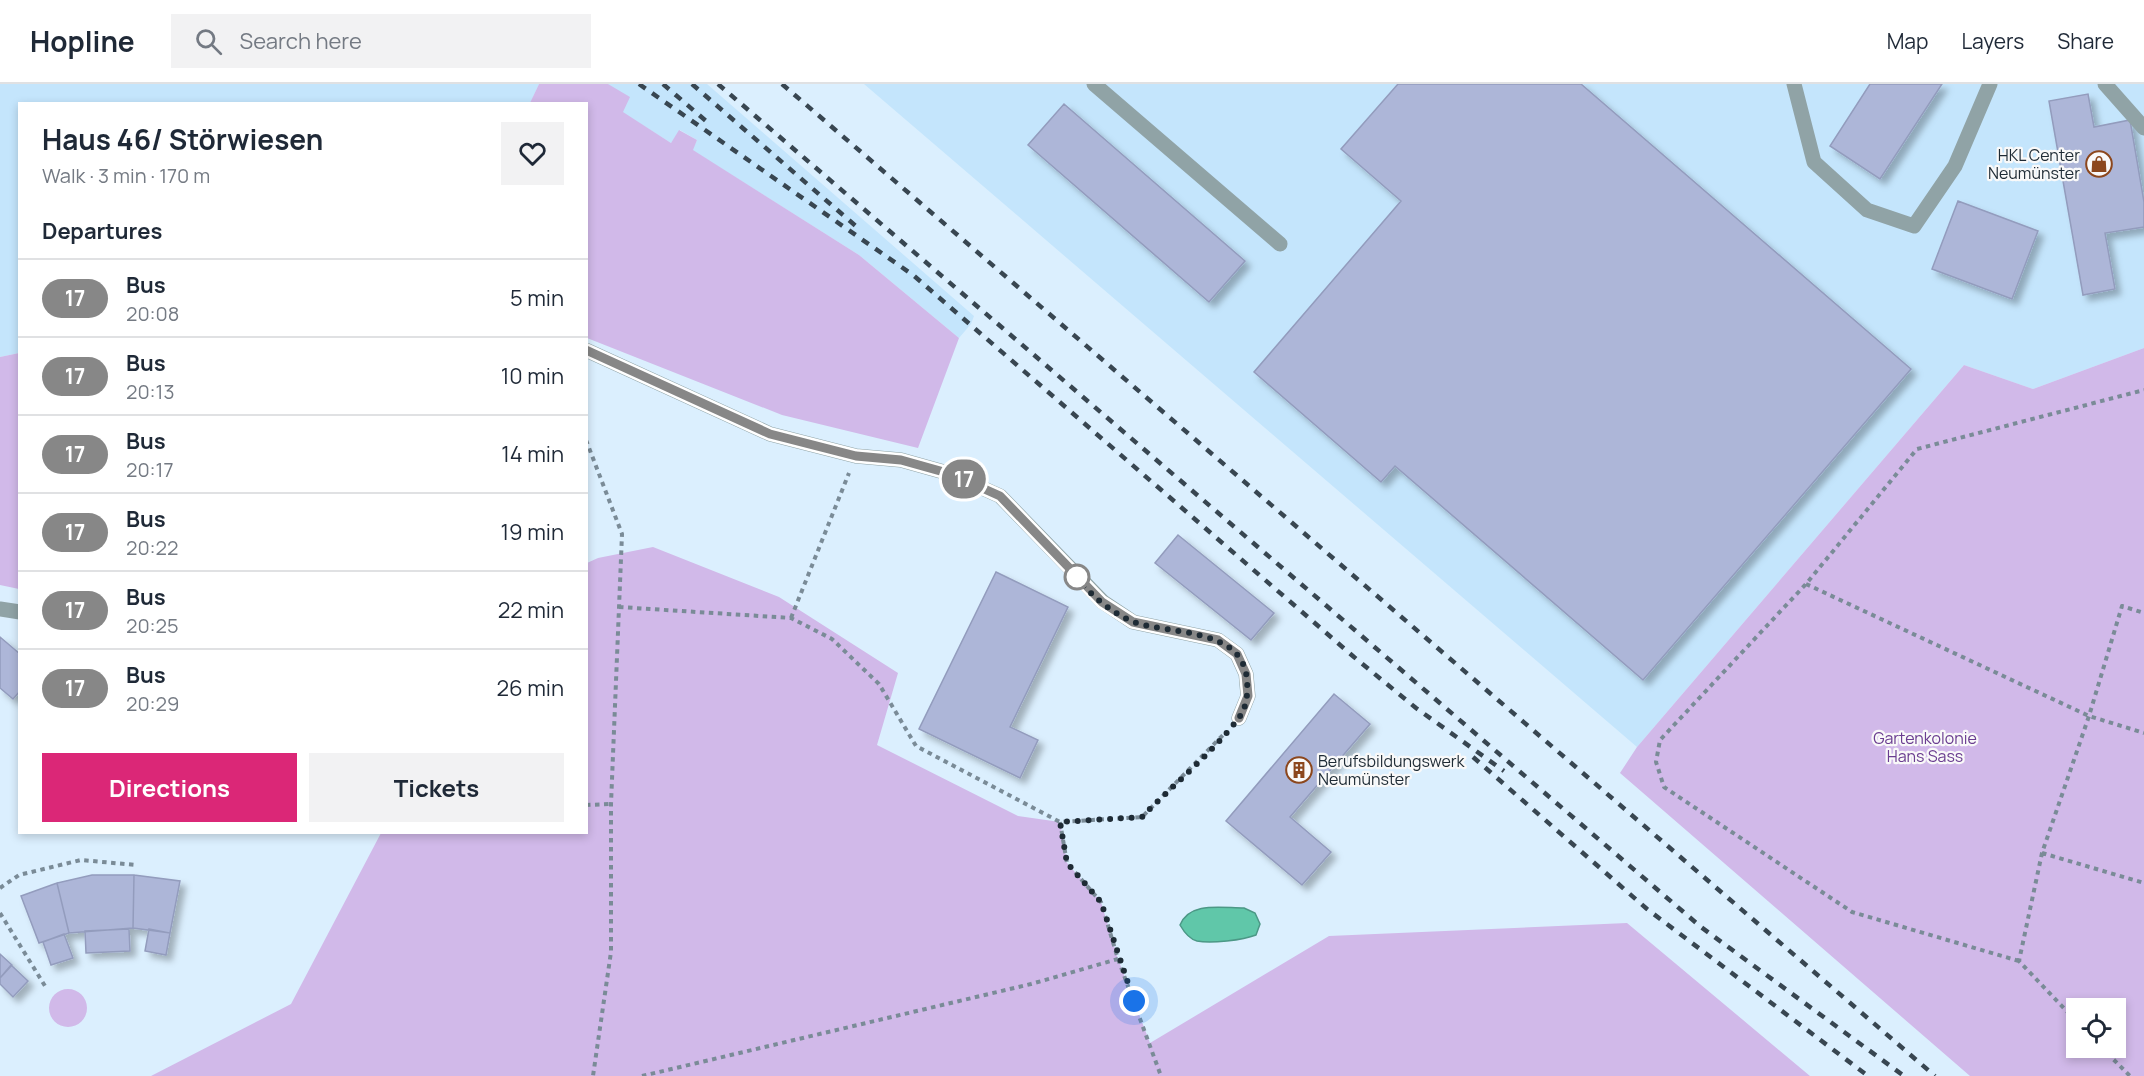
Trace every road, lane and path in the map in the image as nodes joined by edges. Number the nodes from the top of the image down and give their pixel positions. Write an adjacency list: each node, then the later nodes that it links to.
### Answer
1 (1094, 84): 6 (street)
2 (1794, 84): 3 (street)
3 (1990, 84)
4 (2105, 84): 5 (street)
5 (2144, 128)
6 (1280, 244)
7 (588, 351): 10 (street)
8 (2144, 390): 11 (path)
9 (588, 445): 12 (path)
10 (856, 456): 16 (path); 18 (street)
11 (1806, 584): 17 (path); 29 (path)
12 (619, 607): 16 (path); 20 (path)
13 (0, 609): 14 (street)
14 (18, 612)
15 (2144, 614): 17 (path)
16 (791, 618): 22 (path)
17 (2090, 716): 19 (path); 23 (path)
18 (1239, 718): 22 (path)
19 (2144, 733)
20 (610, 804): 21 (path); 33 (path)
21 (588, 805)
22 (1060, 822): 28 (path)
23 (2042, 853): 25 (path); 29 (path)
24 (136, 865): 26 (path)
25 (2144, 883)
26 (0, 888)
27 (0, 913): 30 (path)
28 (1118, 959): 34 (path); 35 (path)
29 (2019, 961): 31 (path)
30 (45, 986)
31 (2066, 1010)
32 (2113, 1058): 36 (path)
33 (593, 1076)
34 (642, 1076)
35 (1161, 1076)
36 (2130, 1076)

